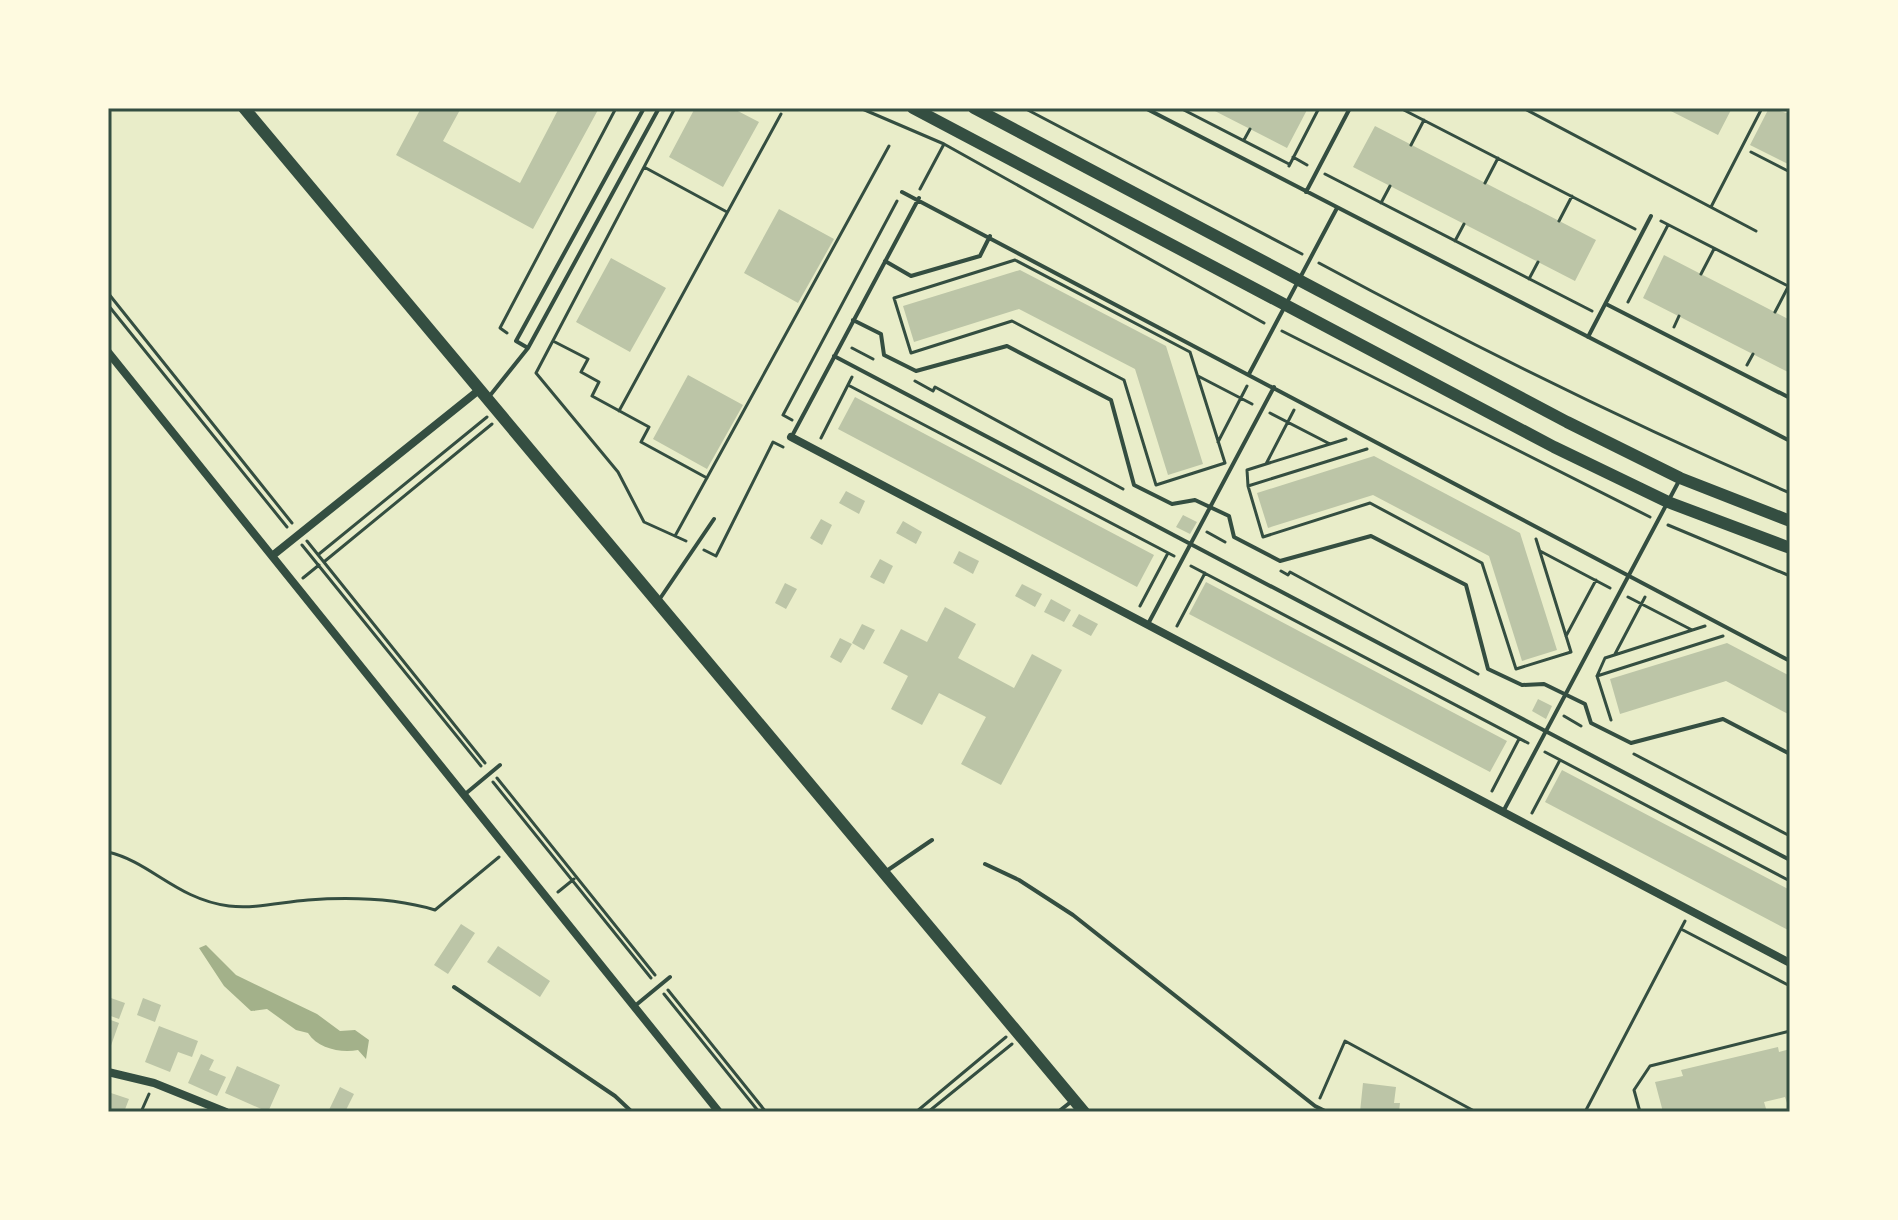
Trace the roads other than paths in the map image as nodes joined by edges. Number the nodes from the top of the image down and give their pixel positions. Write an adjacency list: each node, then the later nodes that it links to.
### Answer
1 (244, 108): 25 (main road)
2 (644, 108): 20 (lane)
3 (659, 108): 20 (lane)
4 (913, 108): 17 (main road)
5 (974, 108): 15 (main road)
6 (1145, 108): 9 (lane)
7 (1350, 108): 9 (lane)
8 (902, 192): 10 (lane)
9 (1306, 192): 11 (lane)
10 (919, 198): 13 (lane); 14 (lane)
11 (1337, 208): 15 (lane); 19 (lane)
12 (1651, 216): 16 (lane)
13 (990, 236): 14 (lane); 23 (lane)
14 (885, 261): 18 (lane)
15 (1298, 281): 17 (lane); 29 (main road)
16 (1606, 304): 19 (lane); 26 (lane)
17 (1285, 305): 23 (lane); 30 (main road)
18 (853, 320): 22 (lane); 31 (lane)
19 (1588, 337): 28 (lane)
20 (528, 348): 25 (lane)
21 (108, 352): 36 (street)
22 (834, 356): 27 (lane); 34 (lane)
23 (1251, 374): 24 (lane)
24 (1274, 387): 31 (lane); 37 (lane)
25 (483, 394): 36 (street); 38 (main road)
26 (1790, 398)
27 (791, 437): 39 (street)
28 (1790, 441)
29 (1680, 478): 30 (lane); 33 (main road)
30 (1668, 502): 35 (main road); 37 (lane)
31 (1210, 507): 34 (lane); 41 (lane)
32 (714, 519): 38 (lane)
33 (1790, 521)
34 (1190, 544): 39 (lane); 42 (lane)
35 (1790, 548)
36 (272, 556): 45 (street)
37 (1629, 575): 40 (lane); 41 (lane)
38 (658, 601): 50 (main road)
39 (1148, 624): 46 (street)
40 (1790, 661)
41 (1566, 694): 42 (lane); 43 (lane)
42 (1546, 732): 46 (lane); 48 (lane)
43 (1790, 754)
44 (500, 765): 45 (lane)
45 (464, 795): 54 (street)
46 (1503, 812): 51 (street)
47 (932, 840): 50 (lane)
48 (1790, 860)
49 (985, 864): 57 (lane)
50 (884, 873): 56 (main road)
51 (1790, 963)
52 (670, 977): 54 (lane)
53 (454, 987): 59 (lane)
54 (634, 1007): 60 (street)
55 (108, 1072): 58 (street)
56 (1074, 1099): 61 (lane); 62 (main road)
57 (1315, 1106): 63 (lane); 64 (lane)
58 (226, 1112)
59 (632, 1112)
60 (719, 1112)
61 (1058, 1112)
62 (1084, 1112)
63 (1311, 1112)
64 (1327, 1112)

